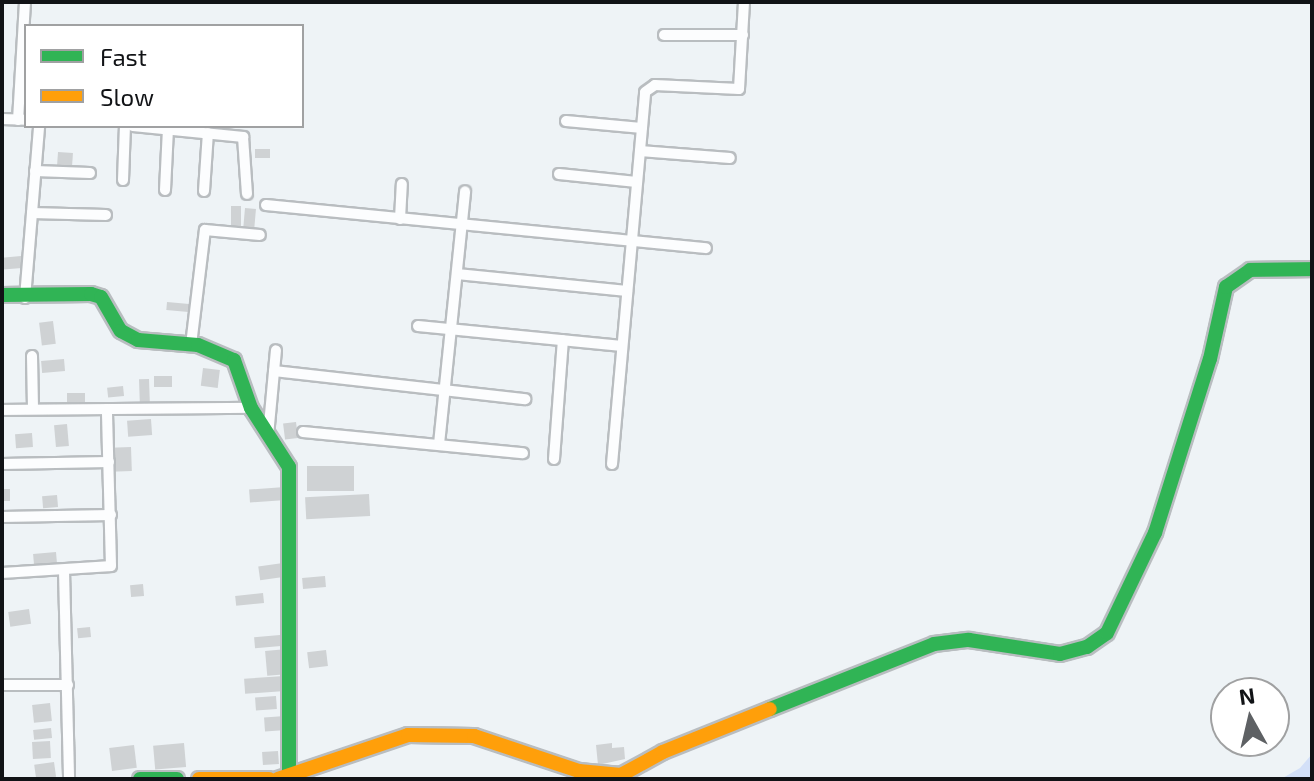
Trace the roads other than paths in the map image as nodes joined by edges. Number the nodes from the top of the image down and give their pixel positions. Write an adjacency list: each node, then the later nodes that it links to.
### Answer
1 (25, 2): 6 (street)
2 (744, 2): 4 (street)
3 (664, 35): 4 (street)
4 (743, 35): 11 (street)
5 (2, 119): 6 (street)
6 (22, 120)
7 (566, 121): 11 (street)
8 (39, 128): 15 (street)
9 (125, 128): 18 (street)
10 (168, 128): 12 (street); 21 (street)
11 (642, 128): 13 (street)
12 (208, 133): 22 (street); 24 (street)
13 (640, 151): 14 (street); 19 (street)
14 (730, 158)
15 (35, 171): 16 (street); 26 (street)
16 (90, 173)
17 (559, 174): 19 (street)
18 (123, 180)
19 (637, 182): 31 (street)
20 (402, 184): 28 (street)
21 (165, 190)
22 (204, 191)
23 (465, 191): 29 (street)
24 (247, 194)
25 (266, 205): 28 (street)
26 (32, 213): 27 (street); 37 (street)
27 (106, 215)
28 (400, 219): 29 (street)
29 (461, 226): 31 (street); 34 (street)
30 (260, 235): 41 (street)
31 (632, 244): 32 (street); 35 (street)
32 (706, 248)
33 (1312, 269): 66 (street)
34 (457, 274): 35 (street); 39 (street)
35 (627, 291): 42 (street)
36 (2, 295): 37 (street)
37 (25, 298): 41 (street)
38 (418, 326): 39 (street)
39 (451, 329): 40 (street); 46 (street)
40 (563, 340): 42 (street); 56 (street)
41 (191, 345): 48 (street)
42 (622, 346): 59 (street)
43 (276, 350): 45 (street)
44 (32, 356): 49 (street)
45 (274, 371): 46 (street); 53 (street)
46 (445, 389): 47 (street); 54 (street)
47 (525, 399)
48 (251, 408): 50 (street); 53 (street)
49 (33, 409): 50 (street); 51 (street)
50 (107, 409): 57 (street)
51 (2, 410)
52 (303, 432): 54 (street)
53 (268, 438): 66 (street)
54 (439, 444): 55 (street)
55 (523, 453)
56 (554, 459)
57 (109, 462): 58 (street); 60 (street)
58 (2, 464)
59 (612, 464)
60 (111, 515): 61 (street); 62 (street)
61 (2, 517)
62 (64, 571): 63 (street); 65 (street)
63 (2, 573)
64 (2, 685): 65 (street)
65 (68, 685): 67 (street)
66 (283, 776)
67 (69, 779)
68 (140, 779): 69 (street)
69 (177, 779)
70 (199, 779): 71 (street)
71 (269, 779)

